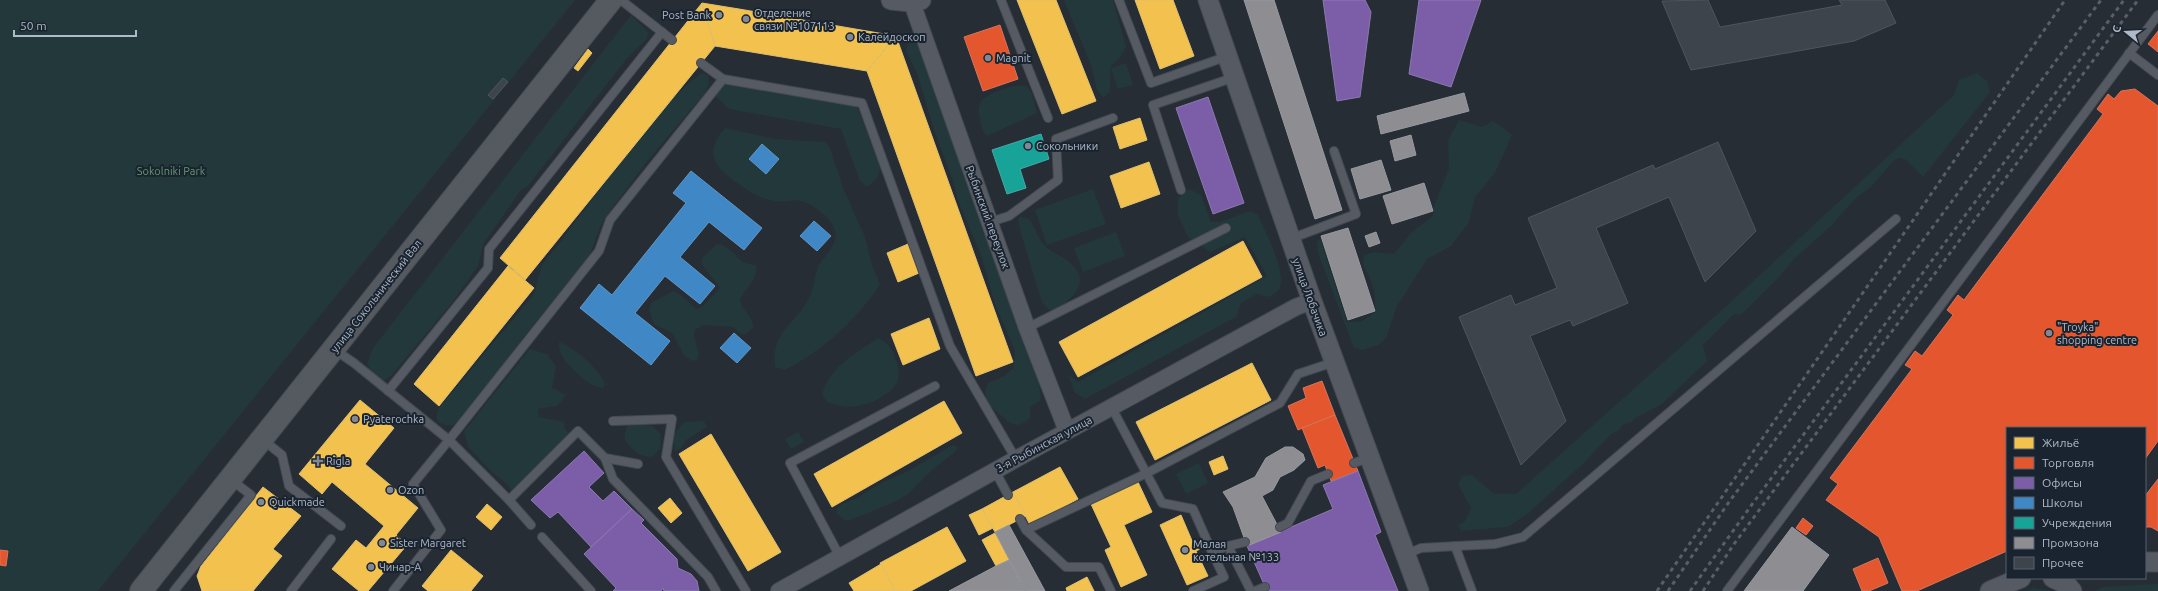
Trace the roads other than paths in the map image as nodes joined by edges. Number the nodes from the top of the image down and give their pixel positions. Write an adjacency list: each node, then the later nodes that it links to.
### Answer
1 (611, 0): 27 (main road, улица Сокольнический Вал)
2 (621, 0): 9 (lane)
3 (891, 0): 7 (street)
4 (1002, 0): 17 (lane)
5 (1119, 0): 12 (lane)
6 (1208, 0): 12 (street, улица Лобачика)
7 (915, 1): 22 (street, Рыбинский переулок)
8 (2158, 15): 11 (lane)
9 (662, 32): 10 (lane); 30 (lane)
10 (672, 40)
11 (2129, 54): 14 (lane); 78 (lane)
12 (1228, 56): 15 (street, улица Лобачика)
13 (701, 63): 16 (lane)
14 (2158, 74)
15 (1235, 77): 20 (lane); 24 (street, улица Лобачика)
16 (723, 79): 35 (lane); 37 (lane)
17 (1048, 118)
18 (1113, 118): 22 (lane)
19 (1334, 151): 24 (lane)
20 (1181, 190)
21 (1896, 219): 54 (lane)
22 (990, 222): 26 (street, Рыбинский переулок)
23 (1226, 228): 26 (lane)
24 (1289, 239): 25 (street, улица Лобачика)
25 (1312, 302): 28 (street, улица Лобачика); 31 (street, 3-я Рыбинская улица)
26 (1027, 328): 33 (street, Рыбинский переулок)
27 (334, 349): 30 (lane); 34 (main road, улица Сокольнический Вал)
28 (1334, 362): 40 (lane); 56 (street, улица Лобачика)
29 (934, 386): 57 (lane)
30 (388, 391): 35 (lane)
31 (1112, 408): 33 (street, 3-я Рыбинская улица); 40 (lane)
32 (613, 421): 70 (lane)
33 (1067, 431): 37 (street, 3-я Рыбинская улица)
34 (262, 439): 42 (main road, улица Сокольнический Вал); 47 (lane)
35 (449, 440): 44 (lane); 67 (lane)
36 (605, 458): 38 (lane); 44 (lane); 69 (lane)
37 (1016, 459): 39 (street, 3-я Рыбинская улица)
38 (638, 464)
39 (995, 471): 43 (lane); 57 (street, 3-я Рыбинская улица)
40 (1147, 473): 49 (lane); 55 (lane)
41 (1328, 474): 48 (lane)
42 (230, 479): 64 (main road, улица Сокольнический Вал); 65 (lane)
43 (1008, 495)
44 (509, 500): 46 (lane)
45 (1020, 519): 49 (lane)
46 (531, 525)
47 (341, 526)
48 (1280, 527)
49 (1026, 530): 72 (lane)
50 (542, 537): 68 (lane)
51 (331, 539): 66 (lane)
52 (1245, 542): 53 (lane)
53 (1228, 546): 55 (lane); 74 (lane)
54 (1455, 546): 56 (lane); 77 (lane)
55 (1212, 552): 73 (lane)
56 (1407, 554): 76 (street, улица Лобачика)
57 (840, 557): 71 (street, 3-я Рыбинская улица)
58 (2146, 562): 59 (street)
59 (2158, 562)
60 (2019, 579): 79 (street)
61 (2055, 579): 80 (street)
62 (2081, 579): 81 (street)
63 (1265, 587): 75 (lane)
64 (141, 591)
65 (174, 591)
66 (291, 591)
67 (393, 591)
68 (591, 591)
69 (716, 591)
70 (746, 591)
71 (779, 591)
72 (1111, 591)
73 (1193, 591)
74 (1251, 591)
75 (1255, 591)
76 (1420, 591)
77 (1472, 591)
78 (1728, 591)
79 (1990, 591)
80 (2072, 591)
81 (2075, 591)

